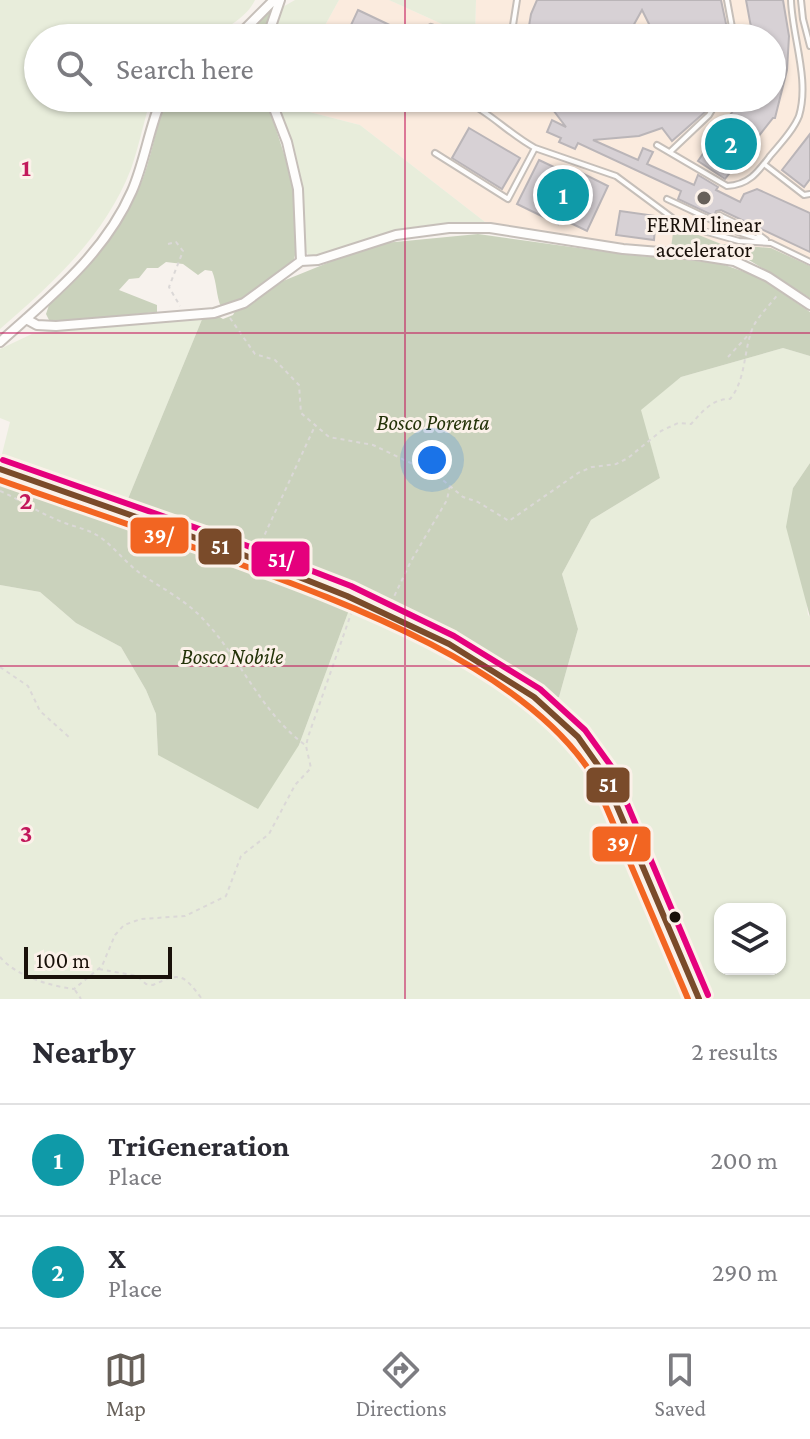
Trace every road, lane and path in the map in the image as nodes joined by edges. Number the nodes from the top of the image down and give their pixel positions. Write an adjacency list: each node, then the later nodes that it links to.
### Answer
1 (274, 0): 7 (street)
2 (280, 0): 8 (street)
3 (517, 0): 9 (lane)
4 (727, 0): 10 (lane)
5 (791, 0): 20 (lane)
6 (801, 0): 11 (lane)
7 (250, 24)
8 (272, 24)
9 (513, 24)
10 (731, 24)
11 (810, 46)
12 (158, 112): 32 (street)
13 (275, 112): 26 (street)
14 (486, 112): 17 (lane)
15 (711, 112): 19 (lane)
16 (657, 145): 19 (lane)
17 (535, 148): 18 (lane); 24 (lane)
18 (435, 153)
19 (669, 153): 20 (lane)
20 (764, 164): 21 (lane)
21 (810, 194)
22 (667, 199): 24 (lane)
23 (719, 215): 24 (lane)
24 (771, 243): 27 (lane)
25 (168, 244): 31 (path)
26 (301, 261): 28 (street); 30 (street)
27 (810, 262)
28 (784, 288): 29 (street); 33 (path)
29 (810, 305)
30 (225, 310): 31 (street); 36 (path)
31 (182, 315): 32 (street)
32 (26, 319): 34 (street)
33 (753, 330): 35 (path); 38 (path)
34 (0, 342)
35 (728, 357)
36 (315, 427): 38 (path); 40 (path)
37 (0, 469): 40 (main road)
38 (450, 485): 42 (path)
39 (0, 491): 45 (path)
40 (253, 558): 41 (main road)
41 (358, 598): 42 (main road); 45 (path)
42 (387, 612): 51 (main road)
43 (0, 667): 44 (path)
44 (70, 738)
45 (306, 746): 47 (path)
46 (0, 957): 48 (path)
47 (99, 969): 48 (path); 50 (path)
48 (74, 989): 49 (path)
49 (81, 999)
50 (202, 999)
51 (699, 999)

